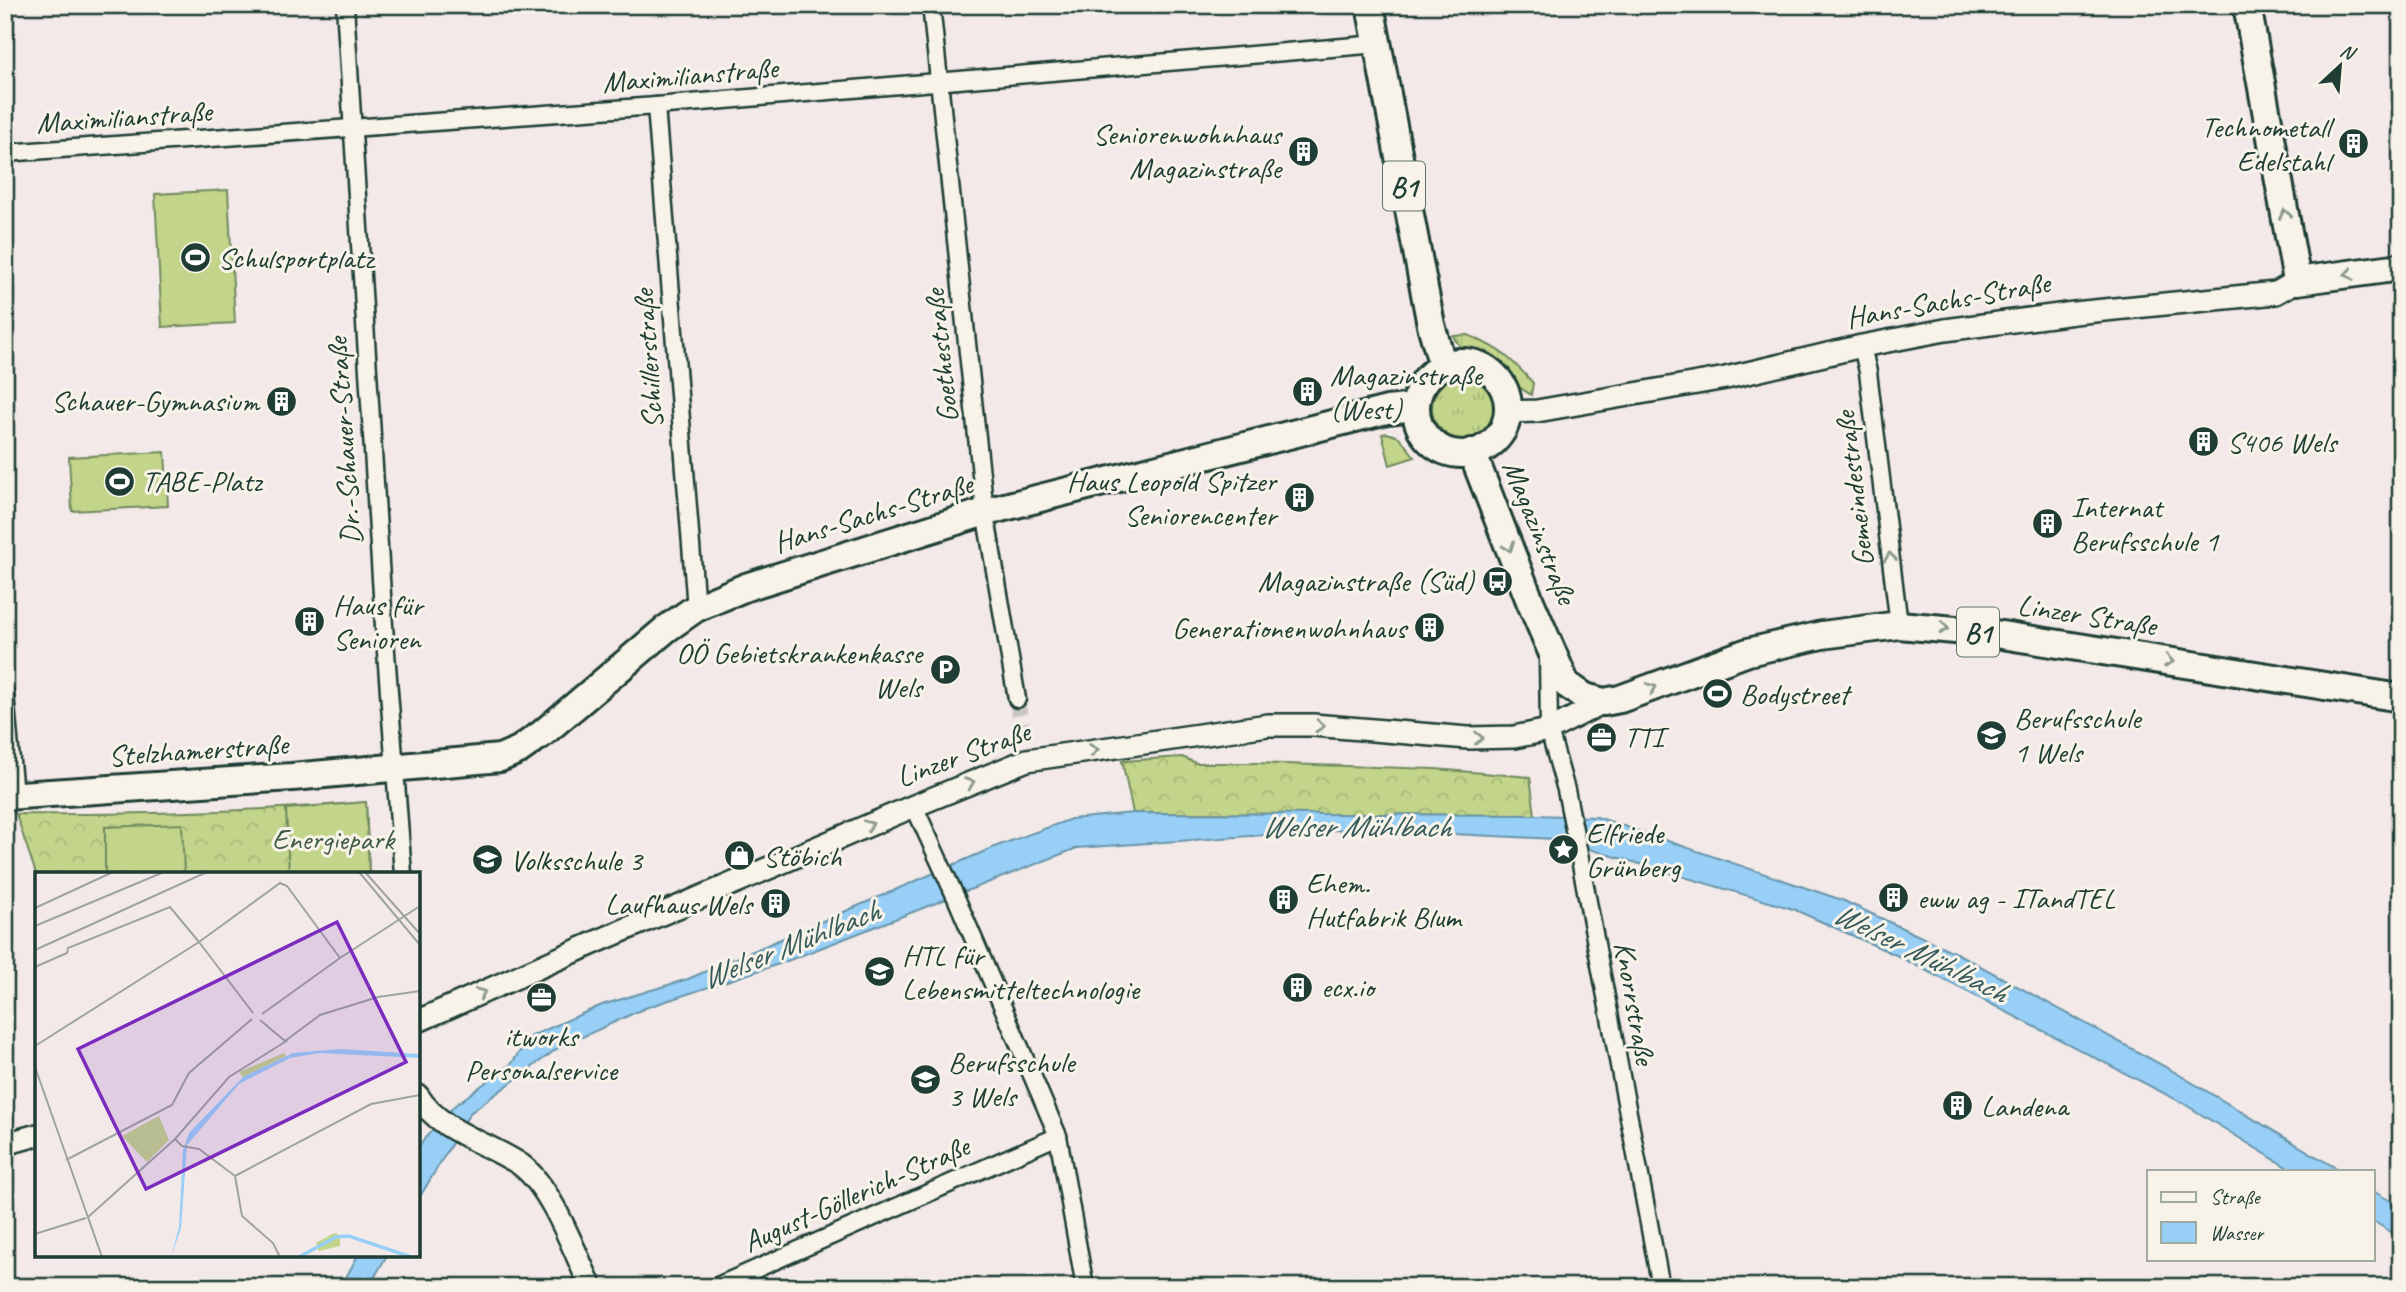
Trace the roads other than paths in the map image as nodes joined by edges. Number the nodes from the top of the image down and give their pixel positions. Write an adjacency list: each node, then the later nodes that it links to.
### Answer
1 (345, 5): 8 (street, Dr.-Schauer-Straße)
2 (931, 5): 6 (street, Goethestraße)
3 (1370, 5): 5 (main road, B1)
4 (2247, 5): 11 (main road, one-way to 4)
5 (1378, 44): 6 (street, Maximilianstraße); 13 (main road, B1)
6 (939, 83): 7 (street, Maximilianstraße); 17 (street, Goethestraße)
7 (656, 106): 8 (street, Maximilianstraße); 18 (street, Schillerstraße)
8 (351, 129): 9 (street, Maximilianstraße); 26 (street, Dr.-Schauer-Straße)
9 (5, 153)
10 (2401, 267): 11 (main road, Hans-Sachs-Straße, one-way to 11)
11 (2297, 281): 12 (street, Hans-Sachs-Straße)
12 (1862, 346): 15 (street, Hans-Sachs-Straße); 19 (street, Gemeindestraße, one-way to 12)
13 (1443, 366): 14 (main road); 15 (main road)
14 (1416, 407): 16 (main road); 17 (main road, Hans-Sachs-Straße)
15 (1508, 412): 16 (main road)
16 (1472, 452): 20 (main road, Magazinstraße, one-way to 20)
17 (985, 512): 18 (main road, Hans-Sachs-Straße); 23 (street, Goethestraße)
18 (696, 608): 26 (main road, Hans-Sachs-Straße)
19 (1899, 625): 22 (main road, Linzer Straße / B1, one-way to 22); 24 (main road, Linzer Straße / B1, one-way to 19)
20 (1546, 637): 24 (main road, Magazinstraße); 25 (street, Magazinstraße)
21 (5, 694): 27 (street)
22 (2401, 698)
23 (1017, 699)
24 (1604, 702): 25 (street, Linzer Straße)
25 (1549, 730): 28 (street, Linzer Straße, one-way to 25); 38 (street, Knorrstraße)
26 (394, 767): 27 (main road, Stelzhamerstraße); 29 (street, Dr.-Schauer-Straße)
27 (10, 795)
28 (914, 806): 30 (street, Linzer Straße, one-way to 28); 33 (street)
29 (403, 872)
30 (420, 1020)
31 (420, 1098): 35 (street)
32 (35, 1136): 34 (street)
33 (1058, 1136): 36 (street, August-Göllerich-Straße); 37 (street)
34 (5, 1144)
35 (591, 1287)
36 (715, 1287)
37 (1085, 1287)
38 (1661, 1287)

